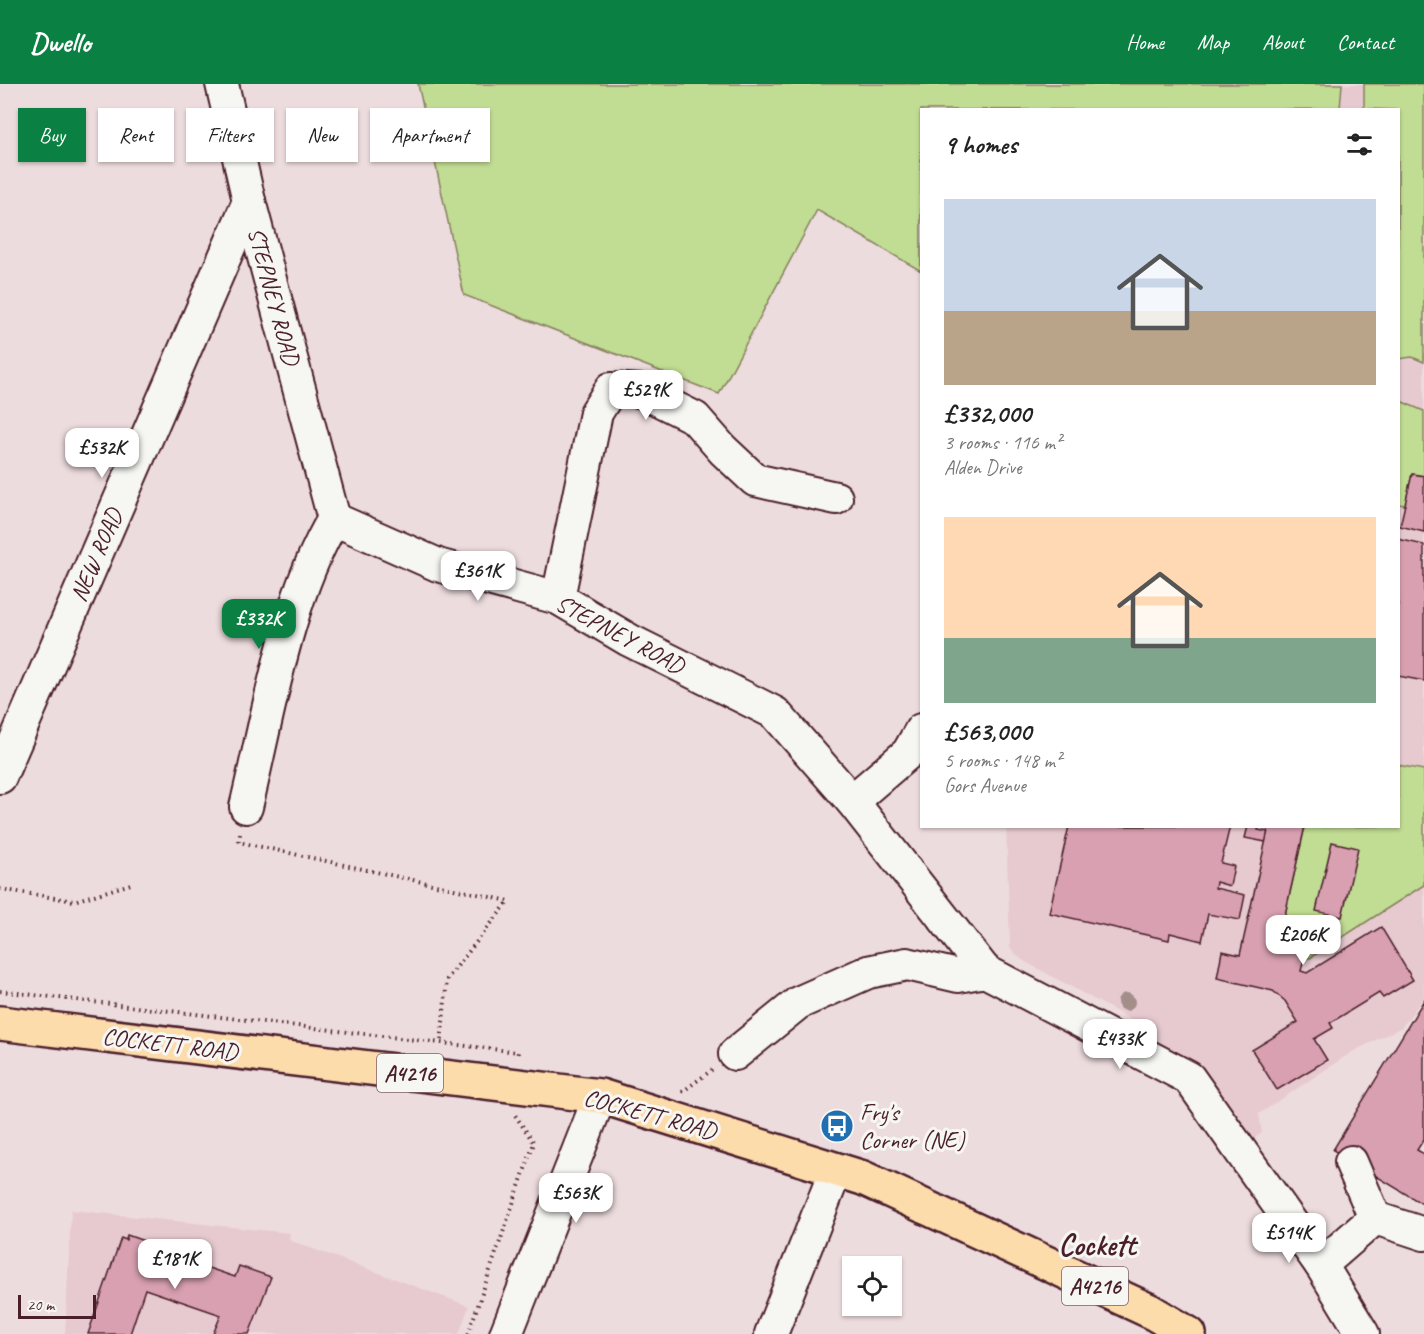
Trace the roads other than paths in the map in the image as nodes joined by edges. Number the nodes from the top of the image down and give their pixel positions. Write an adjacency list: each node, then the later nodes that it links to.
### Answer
1 (222, 84): 2 (street, STEPNEY ROAD)
2 (249, 201): 4 (street, STEPNEY ROAD); 7 (street, NEW ROAD)
3 (836, 498): 5 (street)
4 (334, 519): 5 (street, STEPNEY ROAD); 9 (street)
5 (558, 598): 8 (street, STEPNEY ROAD)
6 (920, 732): 8 (street)
7 (0, 777)
8 (852, 801): 10 (street, STEPNEY ROAD)
9 (246, 807)
10 (985, 971): 12 (street); 18 (street)
11 (0, 1023): 13 (main road, COCKETT ROAD / A4216)
12 (735, 1054)
13 (600, 1096): 15 (main road, COCKETT ROAD / A4216); 19 (street)
14 (1351, 1162): 16 (street)
15 (836, 1170): 20 (street); 21 (main road, COCKETT ROAD / A4216)
16 (1375, 1218): 17 (street); 18 (street)
17 (1424, 1234)
18 (1321, 1265): 22 (street)
19 (506, 1334)
20 (771, 1334)
21 (1189, 1334)
22 (1363, 1334)

